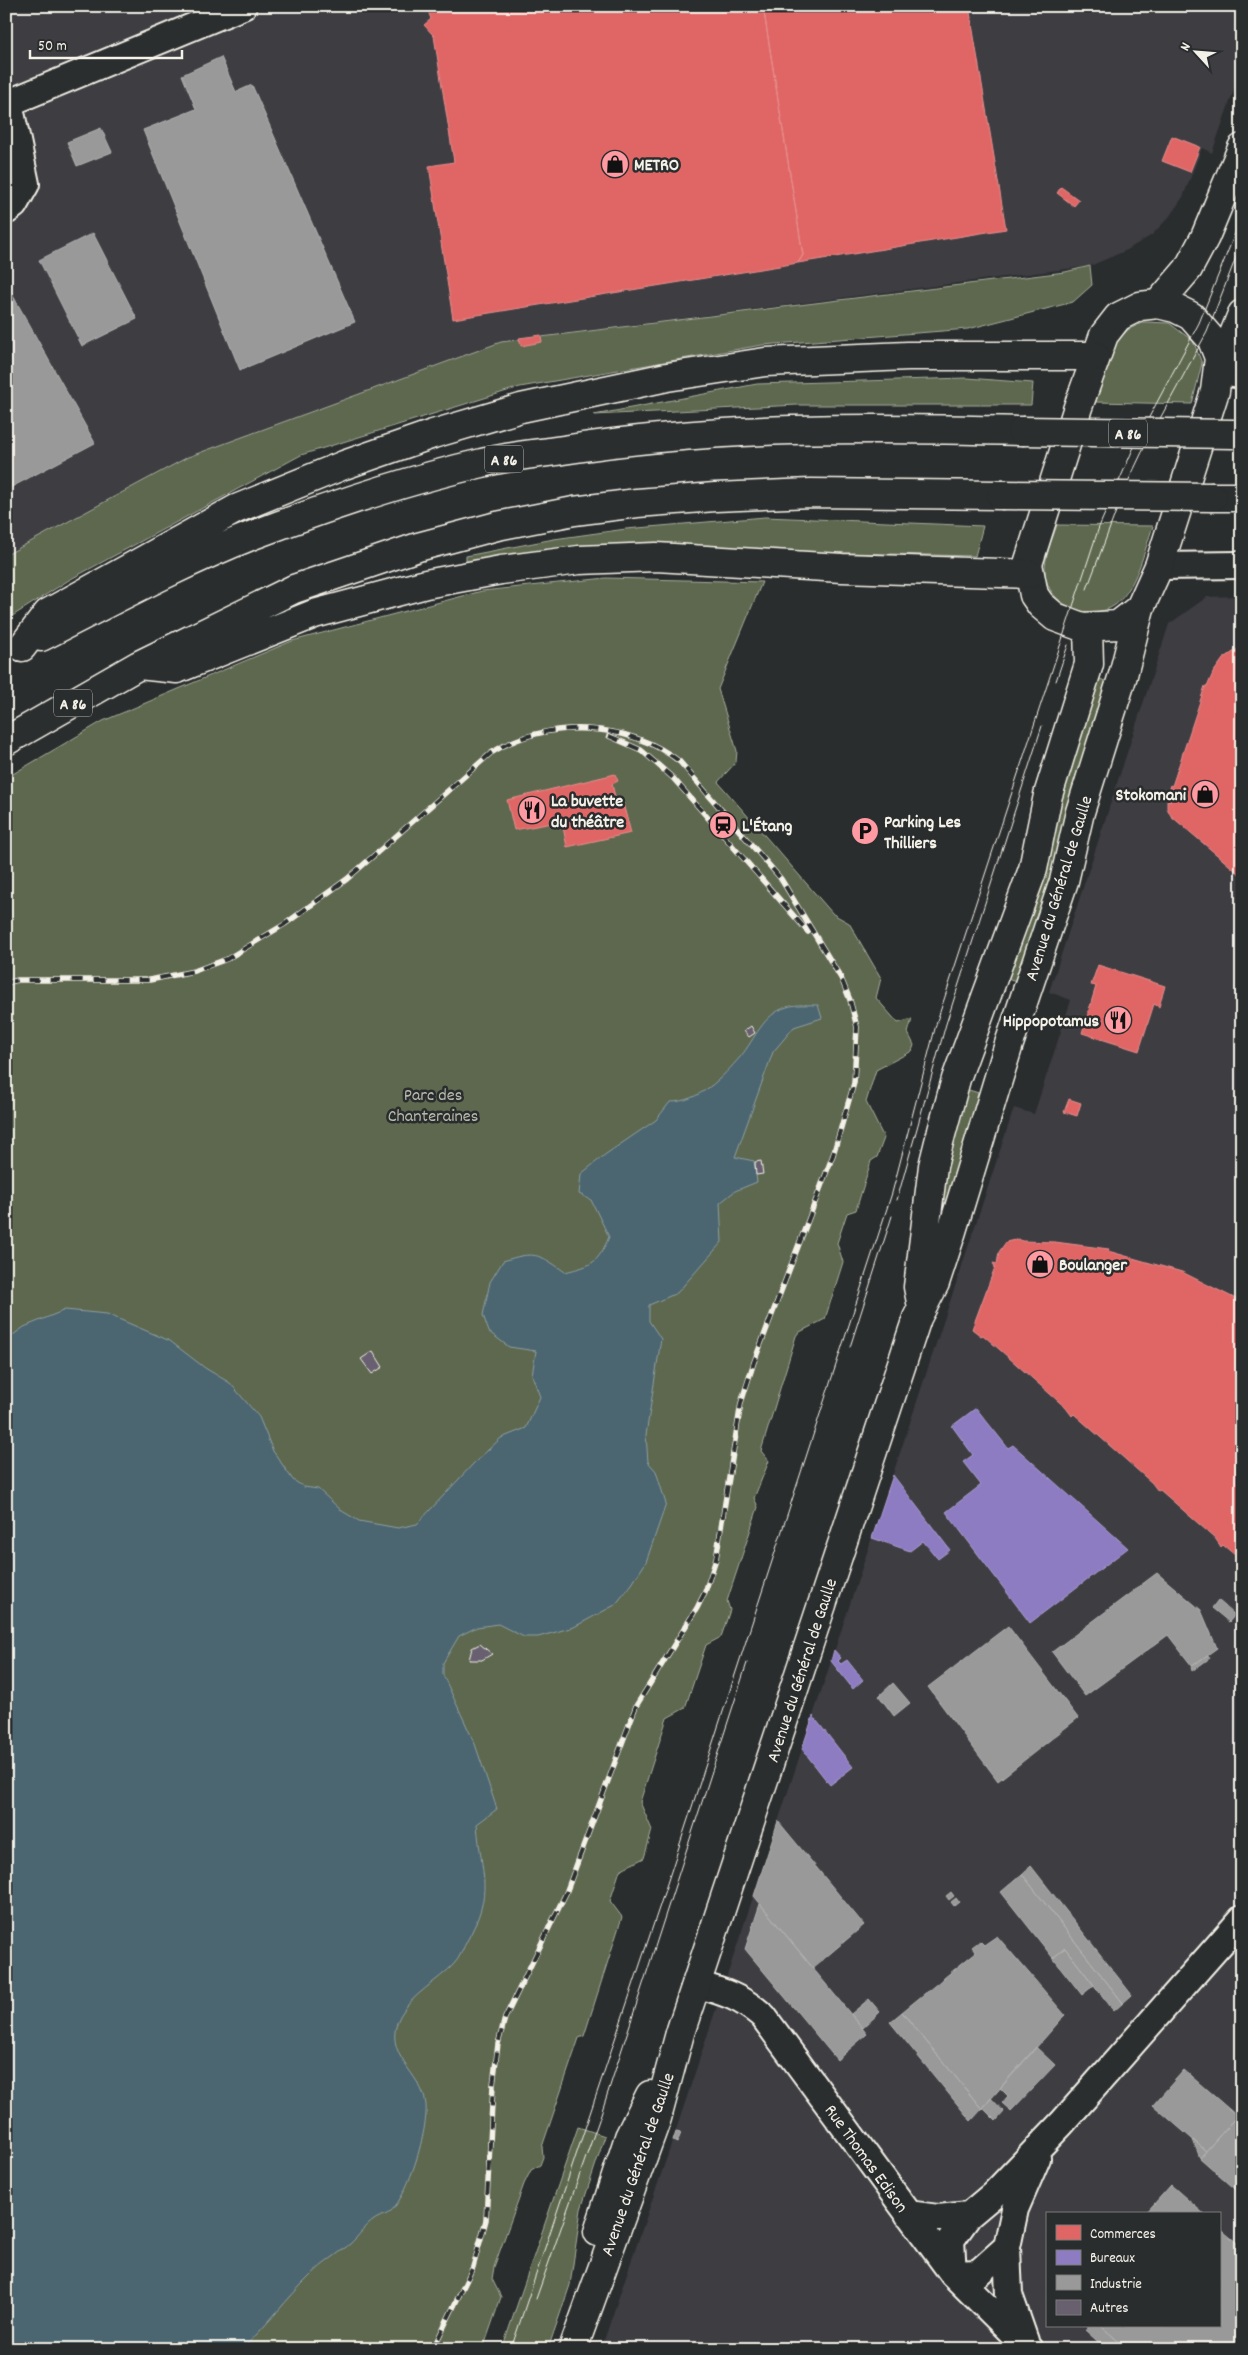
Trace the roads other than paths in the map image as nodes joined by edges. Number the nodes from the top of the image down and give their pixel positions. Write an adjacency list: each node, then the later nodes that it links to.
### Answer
1 (243, 6): 2 (street)
2 (7, 104): 4 (street)
3 (1242, 148): 5 (main road)
4 (6, 212)
5 (1158, 304): 7 (main road); 8 (main road)
6 (1242, 314): 8 (main road)
7 (1095, 356): 13 (main road); 16 (main road)
8 (1230, 373): 12 (main road, Avenue du Général de Gaulle)
9 (1238, 434): 16 (main road, A 86, bridge)
10 (1242, 498): 17 (main road, A 86, bridge)
11 (1242, 565): 12 (street)
12 (1159, 566): 14 (main road, Avenue du Général de Gaulle)
13 (1029, 574): 15 (main road); 17 (main road)
14 (1140, 608): 15 (main road); 20 (main road, Avenue du Général de Gaulle)
15 (1088, 627): 19 (main road, Avenue du Général de Gaulle)
16 (14, 652)
17 (139, 665): 18 (main road, A 86)
18 (6, 741)
19 (973, 1032): 20 (main road); 21 (main road, Avenue du Général de Gaulle)
20 (1009, 1044): 21 (main road, Avenue du Général de Gaulle)
21 (922, 1307): 23 (main road, Avenue du Général de Gaulle)
22 (1242, 1918): 24 (street)
23 (696, 1984): 25 (street, Rue Thomas Edison); 30 (main road, Avenue du Général de Gaulle)
24 (1043, 2143): 26 (street); 27 (street)
25 (908, 2214): 26 (street); 28 (street, Rue Thomas Edison)
26 (969, 2215): 28 (street)
27 (1007, 2247): 28 (street); 29 (street)
28 (953, 2274): 29 (street, Rue Thomas Edison)
29 (1028, 2348)
30 (573, 2349)

